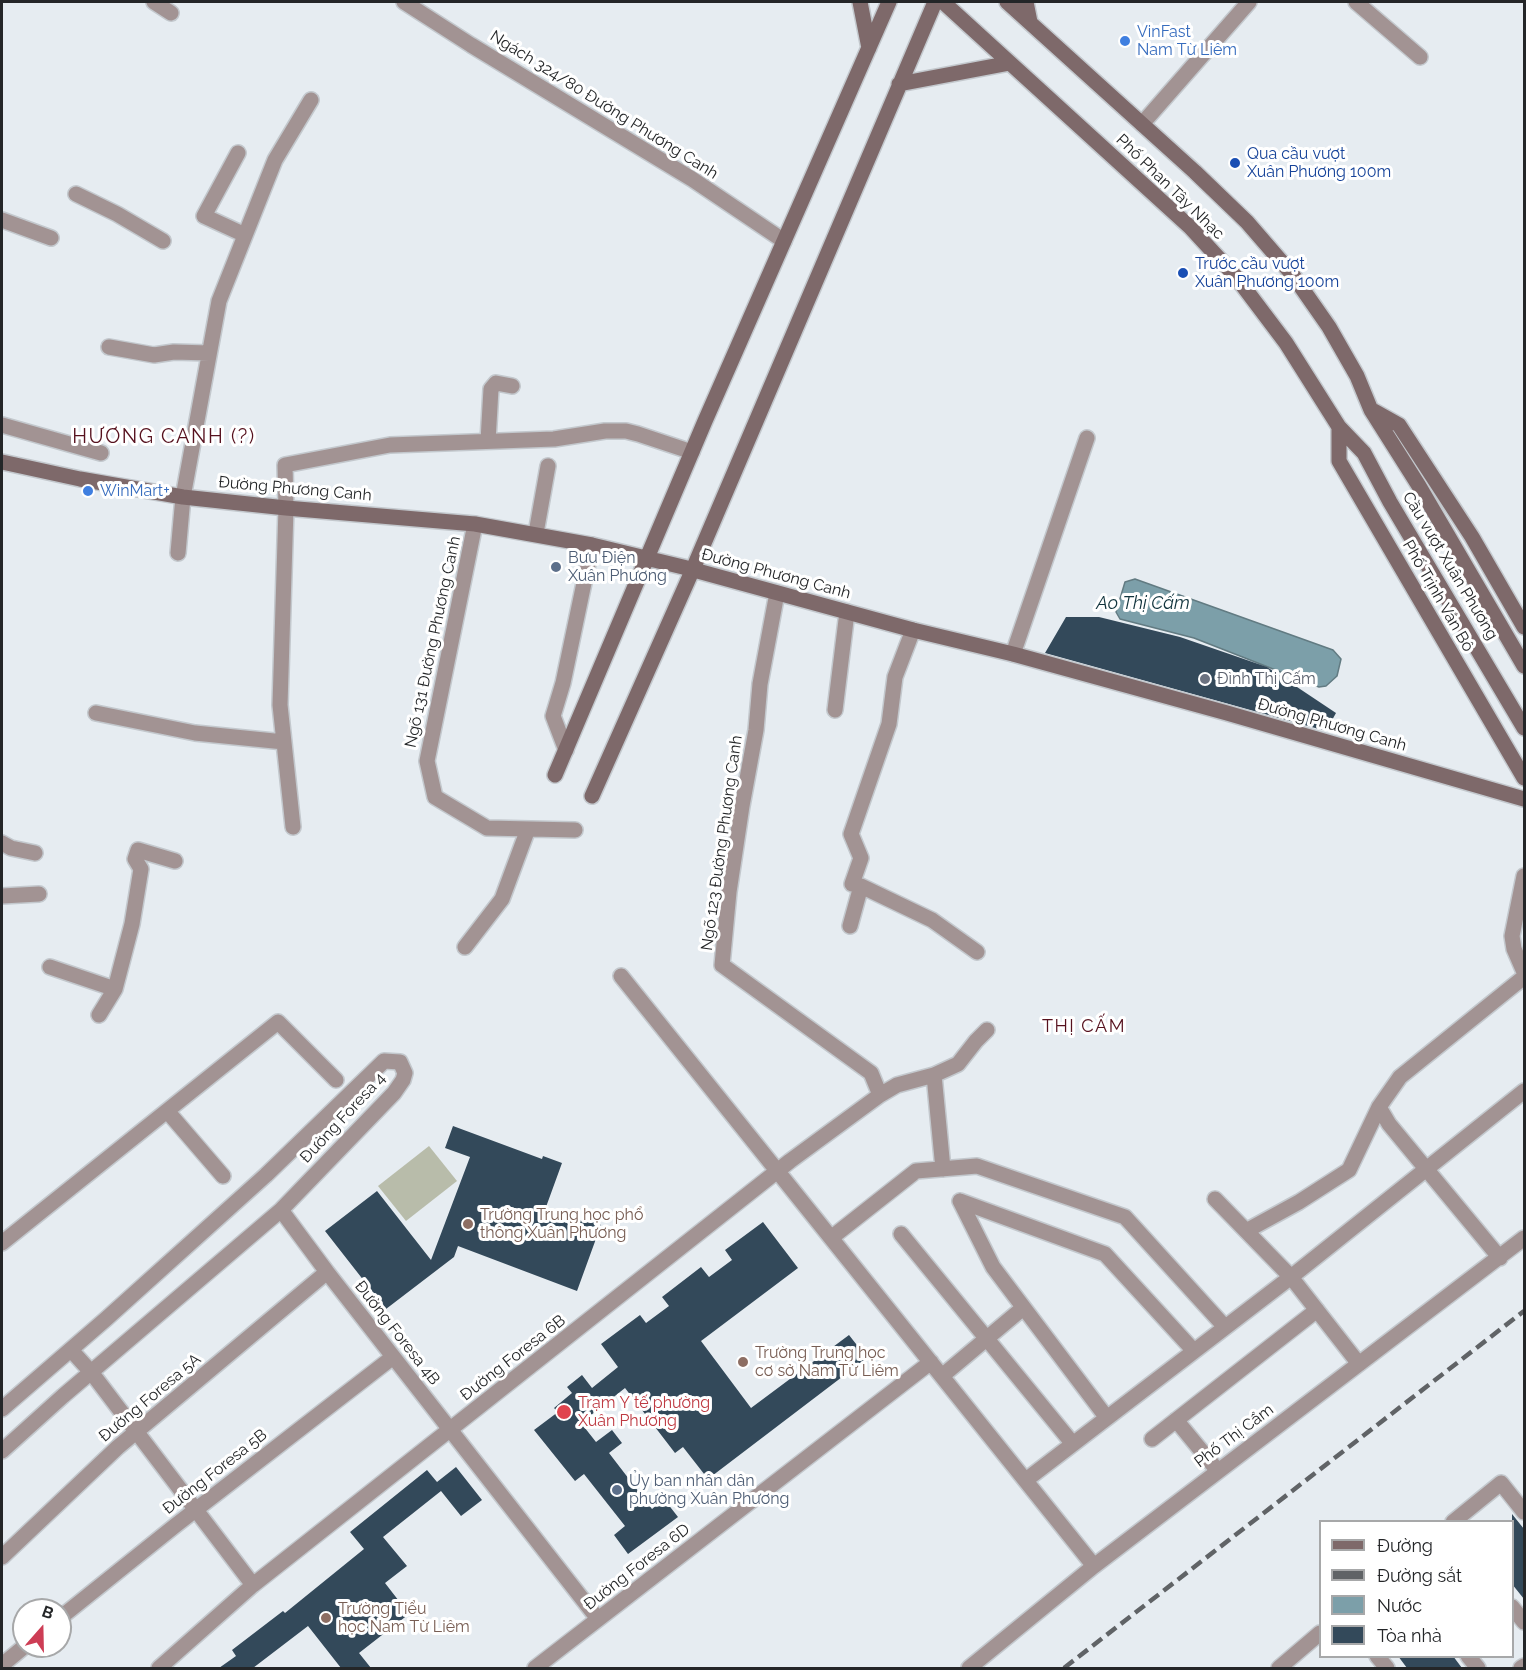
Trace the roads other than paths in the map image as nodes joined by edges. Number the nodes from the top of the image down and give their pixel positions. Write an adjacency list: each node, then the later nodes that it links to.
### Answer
1 (154, 2): 11 (street)
2 (404, 2): 25 (street, Ngách 324/80 Đường Phương Canh)
3 (860, 2): 13 (street)
4 (889, 2): 13 (street)
5 (935, 2): 16 (street)
6 (943, 2): 15 (street, Phố Phan Tây Nhạc)
7 (1007, 2): 12 (street, Phố Phan Tây Nhạc)
8 (1026, 2): 12 (street)
9 (1249, 2): 18 (street)
10 (1356, 2): 14 (street)
11 (171, 14)
12 (1030, 22): 18 (street, Phố Phan Tây Nhạc)
13 (869, 48): 25 (street)
14 (1420, 57)
15 (1010, 63): 16 (street); 31 (street, Phố Phan Tây Nhạc)
16 (899, 84): 45 (street)
17 (310, 100): 22 (street)
18 (1142, 124): 29 (street, Phố Phan Tây Nhạc)
19 (238, 153): 22 (street)
20 (76, 194): 24 (street)
21 (2, 220): 23 (street)
22 (245, 235): 27 (street)
23 (51, 238)
24 (162, 241)
25 (784, 241): 34 (street)
26 (109, 347): 27 (street)
27 (209, 352): 38 (street)
28 (512, 386): 33 (street)
29 (1371, 410): 48 (street); 51 (street, Cầu vượt Xuân Phương)
30 (2, 425): 35 (street)
31 (1339, 427): 54 (street, Cầu vượt Xuân Phương); 58 (street, Phố Trịnh Văn Bô)
32 (1087, 438): 50 (street)
33 (488, 441): 34 (street); 39 (street)
34 (692, 452): 44 (street)
35 (101, 453)
36 (2, 462): 38 (street, Đường Phương Canh)
37 (548, 466): 41 (street)
38 (183, 497): 39 (street, Đường Phương Canh); 43 (street)
39 (286, 508): 40 (street, Đường Phương Canh); 55 (street)
40 (475, 524): 41 (street, Đường Phương Canh); 62 (street, Ngõ 131 Đường Phương Canh)
41 (536, 533): 42 (street, Đường Phương Canh)
42 (592, 545): 44 (street, Đường Phương Canh); 56 (street)
43 (178, 553)
44 (648, 558): 45 (street, Đường Phương Canh); 56 (street)
45 (693, 569): 46 (street, Đường Phương Canh); 59 (street)
46 (777, 593): 47 (street, Đường Phương Canh); 84 (street, Ngõ 123 Đường Phương Canh)
47 (847, 612): 49 (street, Đường Phương Canh); 52 (street)
48 (1524, 627)
49 (913, 630): 50 (street, Đường Phương Canh); 68 (street)
50 (1013, 654): 60 (street, Đường Phương Canh)
51 (1524, 666)
52 (835, 710)
53 (96, 713): 55 (street)
54 (1524, 728)
55 (284, 742): 61 (street)
56 (566, 750): 57 (street)
57 (555, 775)
58 (1524, 778)
59 (592, 796)
60 (1524, 799)
61 (293, 827)
62 (528, 829): 63 (street, Ngõ 131 Đường Phương Canh); 72 (street)
63 (575, 830)
64 (2, 843): 65 (street)
65 (35, 853)
66 (175, 861): 78 (street)
67 (1524, 876): 75 (street)
68 (861, 886): 71 (street); 73 (street)
69 (39, 894): 70 (street)
70 (2, 897)
71 (850, 926)
72 (465, 947)
73 (977, 952)
74 (51, 967): 78 (street)
75 (1524, 972)
76 (621, 976): 89 (street)
77 (1524, 977): 85 (street)
78 (115, 989): 79 (street)
79 (99, 1015)
80 (987, 1030): 81 (street, Đường Foresa 6B)
81 (934, 1075): 84 (street, Đường Foresa 6B); 87 (street)
82 (336, 1080): 86 (street)
83 (1524, 1091): 88 (street)
84 (880, 1095): 89 (street, Đường Foresa 6B)
85 (1378, 1107): 88 (street); 93 (street)
86 (168, 1112): 90 (street); 97 (street)
87 (943, 1169): 95 (street); 103 (street)
88 (1426, 1169): 98 (street); 100 (street)
89 (777, 1171): 95 (street); 115 (street, Đường Foresa 6B)
90 (223, 1176)
91 (1215, 1199): 93 (street)
92 (281, 1210): 99 (street, Đường Foresa 4B); 105 (street, Đường Foresa 4); 110 (street, Đường Foresa 4)
93 (1246, 1231): 100 (street)
94 (901, 1234): 104 (street)
95 (831, 1238): 108 (street)
96 (1524, 1238): 98 (street, Phố Thị Cẩm)
97 (2, 1243)
98 (1500, 1258): 109 (street, Phố Thị Cẩm)
99 (327, 1272): 107 (street, Đường Foresa 4B); 116 (street, Đường Foresa 5A)
100 (1291, 1276): 102 (street); 103 (street)
101 (1023, 1308): 104 (street); 106 (street); 113 (street)
102 (1317, 1310): 109 (street); 114 (street)
103 (1225, 1327): 106 (street)
104 (987, 1339): 111 (street); 118 (street)
105 (71, 1350): 110 (street); 112 (street, Đường Foresa 4)
106 (1194, 1351): 113 (street)
107 (393, 1357): 115 (street, Đường Foresa 4B); 122 (street, Đường Foresa 5B)
108 (931, 1362): 111 (street); 130 (street, Đường Foresa 6D)
109 (1359, 1364): 120 (street, Phố Thị Cẩm)
110 (91, 1372): 116 (street); 119 (street, Đường Foresa 4)
111 (942, 1376): 121 (street)
112 (2, 1409)
113 (1107, 1418): 118 (street)
114 (1176, 1420): 117 (street); 120 (street)
115 (450, 1430): 127 (street, Đường Foresa 6B); 130 (street, Đường Foresa 4B)
116 (136, 1432): 122 (street); 125 (street, Đường Foresa 5A)
117 (1152, 1439)
118 (1073, 1444): 121 (street)
119 (2, 1451)
120 (1218, 1471): 126 (street, Phố Thị Cẩm)
121 (1026, 1480): 126 (street)
122 (195, 1510): 127 (street); 128 (street, Đường Foresa 5B)
123 (1524, 1512): 124 (street)
124 (1454, 1520)
125 (2, 1557)
126 (1094, 1566): 137 (street, Phố Thị Cẩm)
127 (253, 1585): 135 (street, Đường Foresa 6B)
128 (72, 1608)
129 (1514, 1610): 131 (street)
130 (598, 1619): 136 (street, Đường Foresa 6D)
131 (1524, 1622)
132 (1319, 1635): 133 (street)
133 (1289, 1665)
134 (1524, 1666): 138 (street)
135 (160, 1668)
136 (535, 1668)
137 (969, 1668)
138 (1521, 1668)

